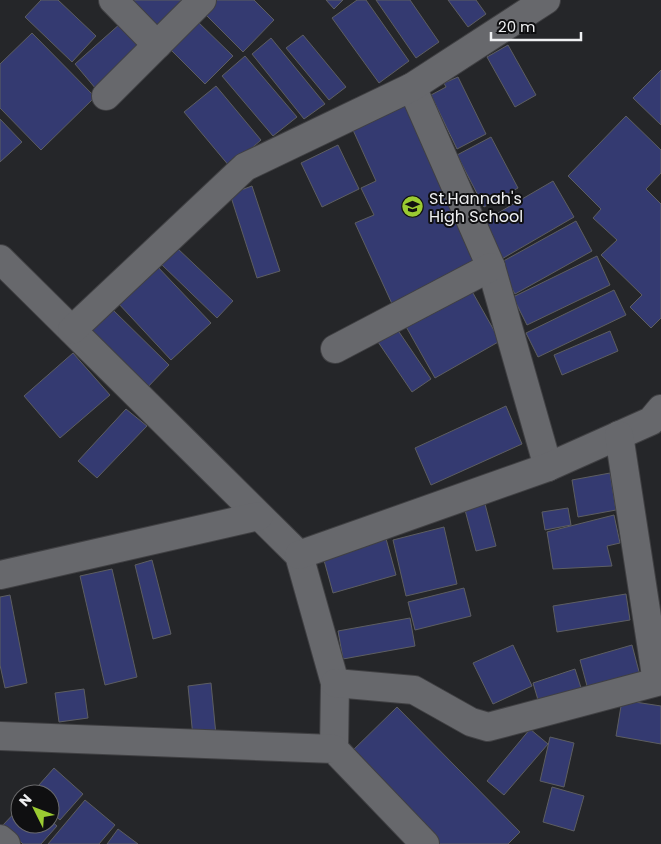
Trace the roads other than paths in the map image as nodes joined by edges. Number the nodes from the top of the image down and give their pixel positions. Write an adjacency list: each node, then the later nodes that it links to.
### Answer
1 (113, 0): 4 (street)
2 (202, 0): 4 (street)
3 (546, 0): 5 (street)
4 (157, 45): 6 (street)
5 (412, 87): 8 (street); 9 (street)
6 (106, 96)
7 (0, 259): 9 (street)
8 (491, 267): 10 (street); 13 (street)
9 (72, 330): 14 (street)
10 (335, 349)
11 (661, 409): 12 (street)
12 (619, 435): 13 (street); 17 (street)
13 (548, 467): 15 (street)
14 (259, 516): 15 (street); 16 (street)
15 (300, 555): 18 (street)
16 (0, 575)
17 (654, 613): 19 (street)
18 (335, 683): 19 (street); 21 (street)
19 (659, 683)
20 (0, 736): 21 (street)
21 (334, 749): 24 (street)
22 (0, 839): 23 (street)
23 (6, 844)
24 (425, 844)

